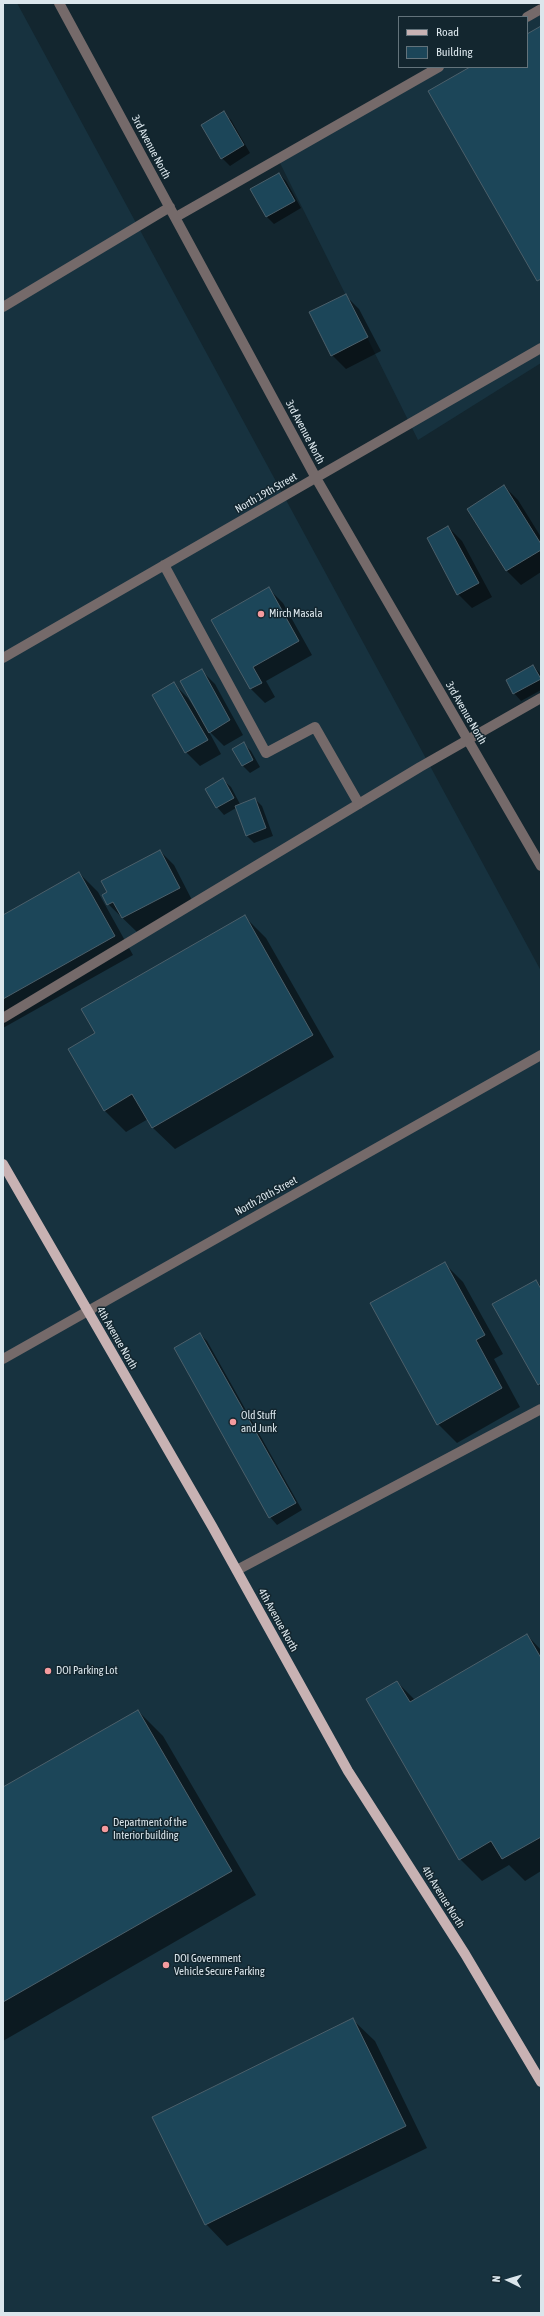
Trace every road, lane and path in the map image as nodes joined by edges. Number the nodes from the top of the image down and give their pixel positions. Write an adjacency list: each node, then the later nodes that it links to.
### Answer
1 (59, 3): 5 (street, 3rd Avenue North)
2 (541, 9): 3 (street)
3 (528, 16)
4 (437, 68): 6 (street)
5 (170, 208): 6 (street, 3rd Avenue North); 7 (street)
6 (176, 218): 9 (street, 3rd Avenue North)
7 (3, 307)
8 (541, 348): 9 (street, North 19th Street)
9 (316, 478): 10 (street, North 19th Street); 13 (street, 3rd Avenue North)
10 (164, 565): 11 (street, North 19th Street); 14 (street)
11 (3, 658)
12 (541, 698): 13 (street)
13 (467, 739): 14 (street); 15 (street, 3rd Avenue North)
14 (359, 804): 16 (street)
15 (541, 866)
16 (3, 1018)
17 (541, 1055): 19 (street, North 20th Street)
18 (3, 1164): 19 (main road, 4th Avenue North)
19 (86, 1310): 20 (street, North 20th Street); 22 (main road, 4th Avenue North)
20 (3, 1359)
21 (541, 1408): 22 (street)
22 (237, 1570): 23 (main road, 4th Avenue North)
23 (541, 2082)

